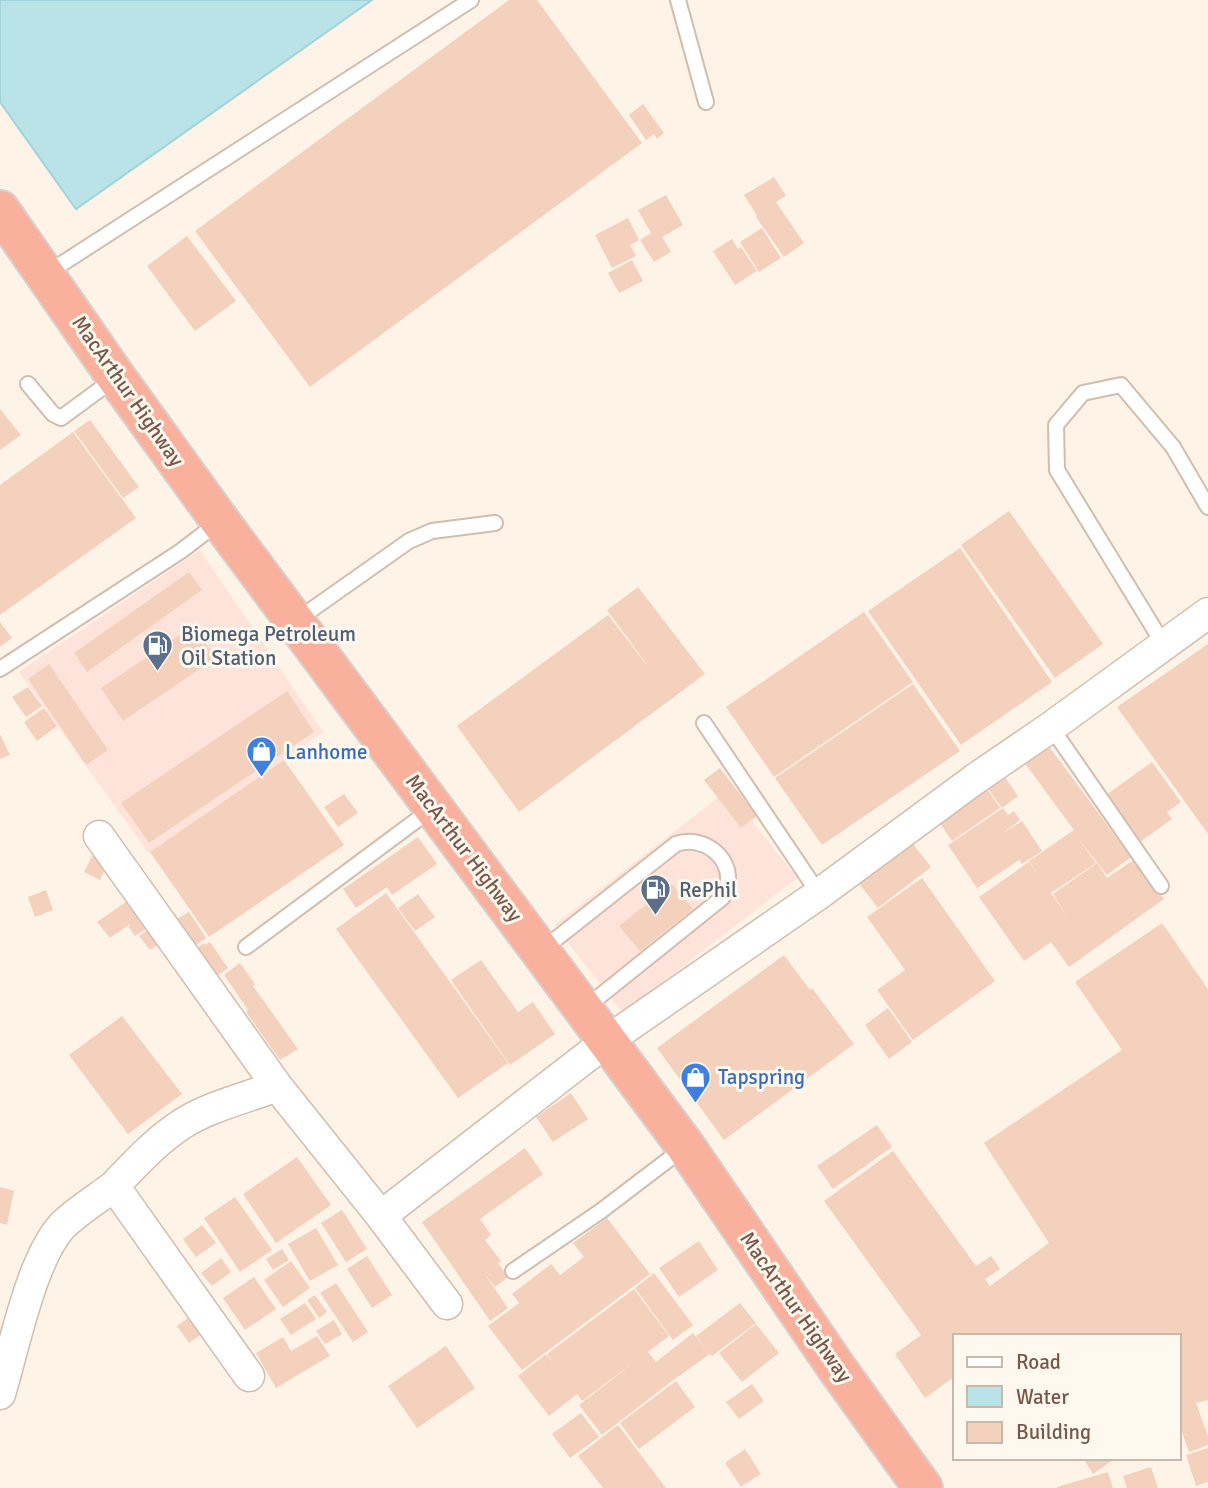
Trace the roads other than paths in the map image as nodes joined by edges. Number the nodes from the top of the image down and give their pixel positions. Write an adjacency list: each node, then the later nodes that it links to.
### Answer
1 (471, 0): 5 (lane)
2 (678, 0): 3 (lane)
3 (706, 103)
4 (0, 210): 5 (highway, MacArthur Highway)
5 (46, 274): 6 (highway, MacArthur Highway)
6 (116, 377): 7 (lane); 9 (highway, MacArthur Highway)
7 (28, 384)
8 (1208, 507): 13 (lane)
9 (220, 521): 12 (highway, MacArthur Highway); 14 (lane)
10 (495, 523): 12 (lane)
11 (1208, 613): 13 (street)
12 (296, 621): 17 (highway, MacArthur Highway)
13 (1164, 645): 16 (street)
14 (0, 669)
15 (704, 723): 20 (lane)
16 (1051, 727): 19 (lane); 20 (street)
17 (433, 808): 21 (lane); 22 (highway, MacArthur Highway)
18 (99, 836): 25 (street)
19 (1161, 886)
20 (820, 894): 24 (street)
21 (246, 947)
22 (541, 950): 23 (highway, MacArthur Highway); 23 (lane)
23 (584, 1009): 24 (highway, MacArthur Highway)
24 (607, 1041): 26 (highway, MacArthur Highway); 28 (street)
25 (277, 1087): 27 (street); 28 (street)
26 (686, 1147): 29 (lane); 33 (highway, MacArthur Highway)
27 (114, 1186): 31 (street); 32 (street)
28 (382, 1216): 30 (street)
29 (513, 1271)
30 (447, 1304)
31 (249, 1376)
32 (0, 1394)
33 (923, 1488)

